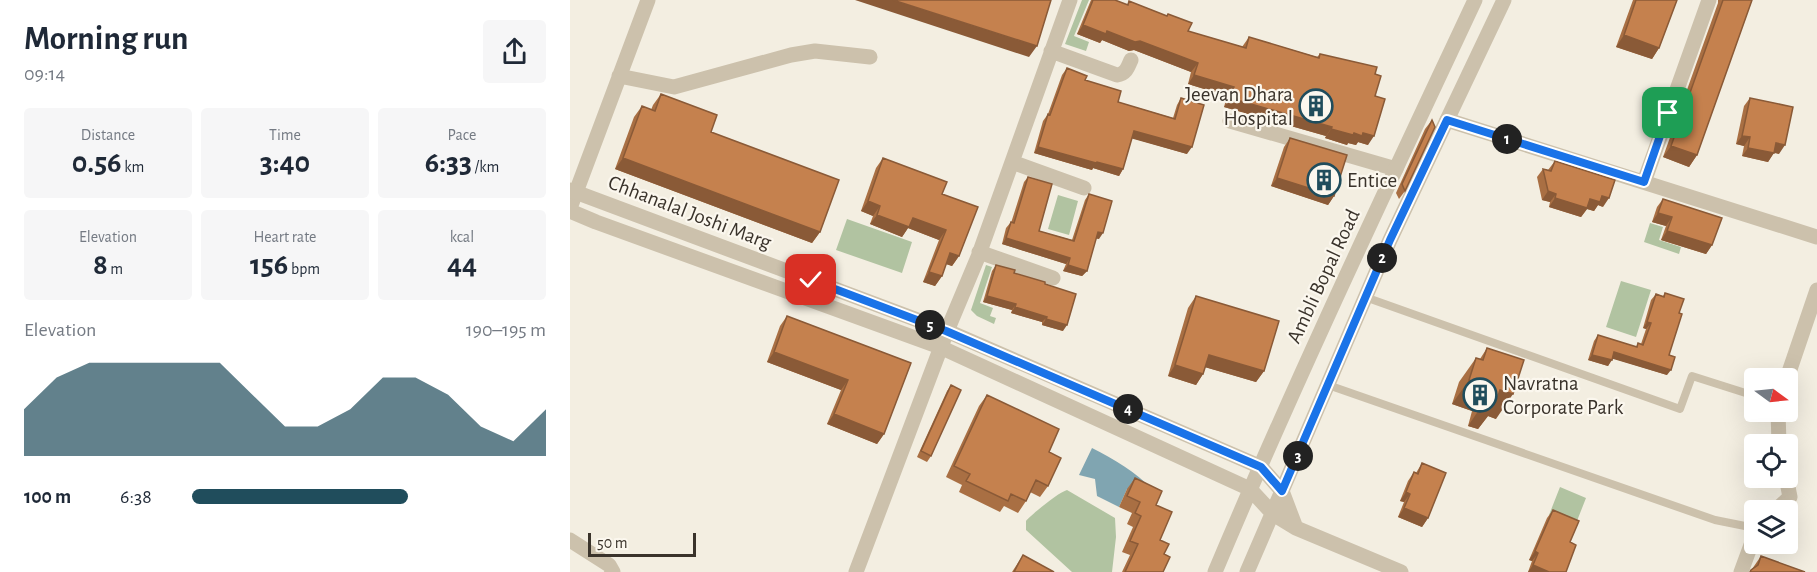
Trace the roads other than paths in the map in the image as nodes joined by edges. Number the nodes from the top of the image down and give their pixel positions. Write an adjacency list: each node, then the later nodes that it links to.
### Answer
1 (648, 0): 9 (street)
2 (1069, 0): 6 (street)
3 (1475, 0): 13 (street, Ambli Bopal Road)
4 (1504, 0): 10 (street)
5 (1709, 0): 14 (street)
6 (1051, 51): 8 (street); 12 (street)
7 (870, 57): 9 (street)
8 (1131, 60)
9 (619, 76): 16 (street)
10 (1447, 120): 14 (street); 22 (street)
11 (1230, 121): 13 (street)
12 (1011, 162): 15 (street); 19 (street)
13 (1396, 169): 28 (street, Ambli Bopal Road)
14 (1644, 182): 18 (street)
15 (1084, 188)
16 (573, 191): 17 (street); 23 (street, Chhanalal Joshi Marg)
17 (570, 209): 24 (street, Chhanalal Joshi Marg)
18 (1817, 237)
19 (980, 252): 20 (street); 23 (street)
20 (1053, 278)
21 (1817, 290): 25 (street)
22 (1365, 297): 26 (street); 27 (lane)
23 (946, 331): 24 (street); 28 (street, Chhanalal Joshi Marg)
24 (940, 347): 29 (street, Chhanalal Joshi Marg); 37 (street)
25 (1790, 368)
26 (1328, 385): 30 (street); 32 (lane)
27 (1744, 393)
28 (1261, 467): 29 (street, Ambli Bopal Road); 30 (street)
29 (1250, 489): 31 (street); 38 (street, Ambli Bopal Road)
30 (1282, 491): 31 (street); 33 (street)
31 (1273, 514): 33 (street); 39 (street)
32 (1744, 526)
33 (1296, 528): 40 (street)
34 (570, 540): 36 (street)
35 (1748, 554): 41 (street)
36 (614, 572)
37 (856, 572)
38 (1215, 572)
39 (1247, 572)
40 (1401, 572)
41 (1741, 572)

